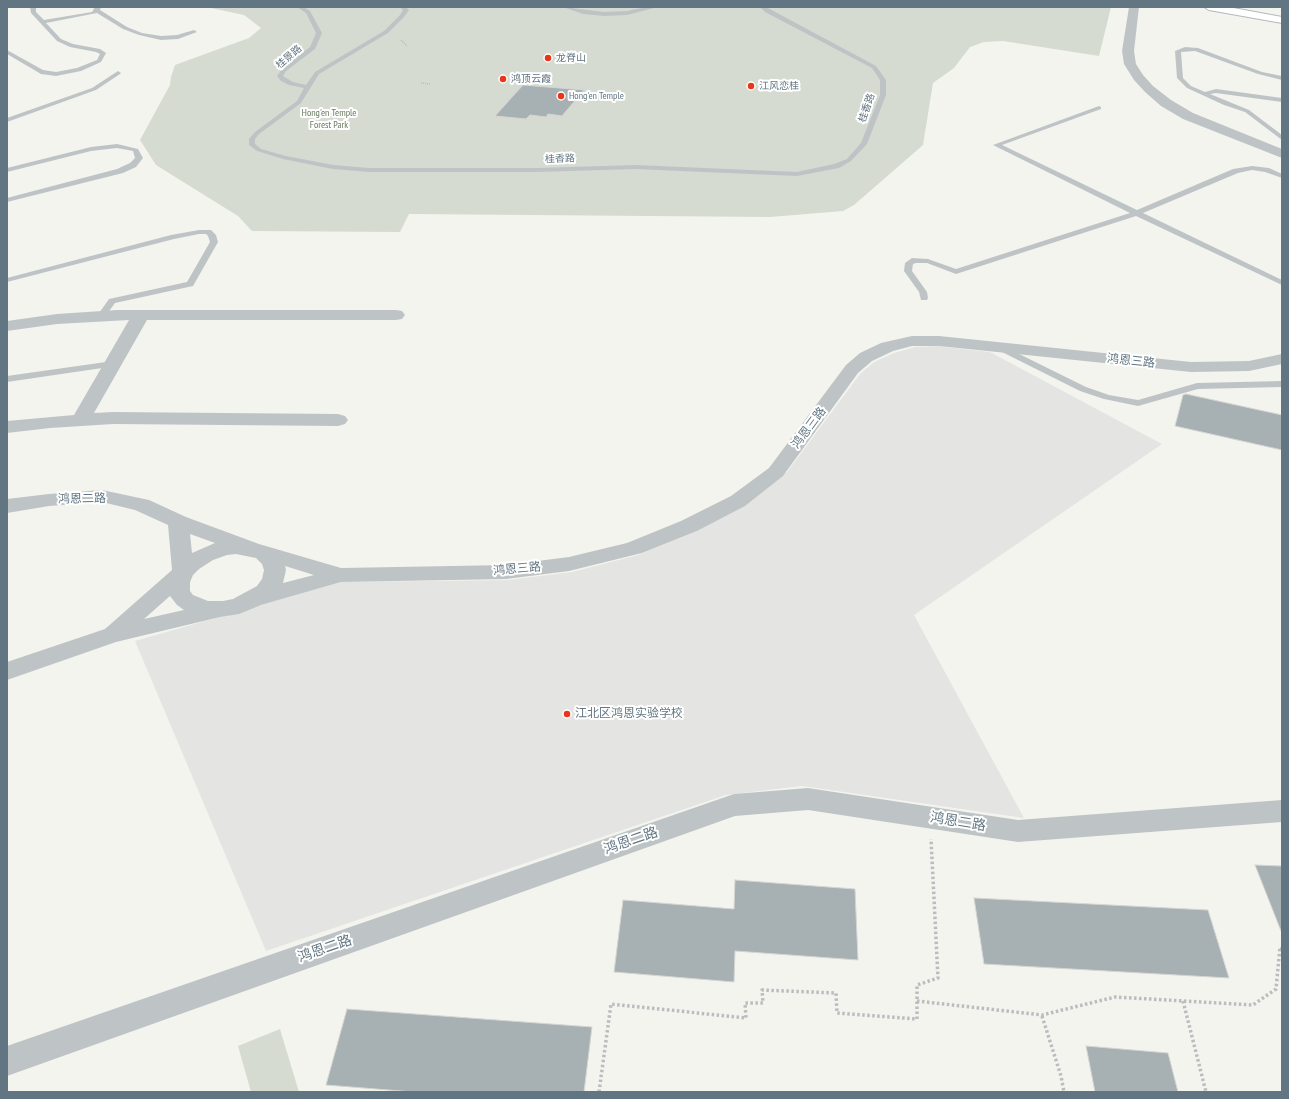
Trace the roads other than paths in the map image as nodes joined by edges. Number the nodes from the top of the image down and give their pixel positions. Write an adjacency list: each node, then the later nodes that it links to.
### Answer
1 (32, 7): 13 (lane)
2 (300, 7): 18 (lane, 桂景路)
3 (566, 7): 4 (lane)
4 (656, 7)
5 (763, 7): 18 (lane, 桂香路)
6 (1134, 7): 24 (street)
7 (1209, 7): 12 (main road)
8 (1231, 7): 11 (main road)
9 (404, 8): 18 (lane, 桂香路)
10 (97, 9): 13 (lane); 14 (lane)
11 (1282, 16)
12 (1282, 20)
13 (42, 22): 15 (lane)
14 (194, 32)
15 (7, 52)
16 (118, 73): 22 (lane)
17 (1282, 78): 19 (lane)
18 (307, 87)
19 (1204, 94): 20 (lane); 23 (lane)
20 (1282, 100)
21 (1099, 108): 29 (lane)
22 (7, 120)
23 (1282, 138)
24 (1281, 153)
25 (7, 161): 26 (lane)
26 (11, 169): 28 (lane)
27 (1282, 176): 29 (lane)
28 (7, 200)
29 (1137, 213): 31 (lane); 32 (lane)
30 (7, 280): 35 (lane)
31 (1282, 283)
32 (924, 298)
33 (142, 315): 34 (street); 35 (street); 39 (street)
34 (396, 315)
35 (101, 316): 36 (street)
36 (7, 326)
37 (1003, 349): 38 (street, 鸿恩三路); 41 (lane); 49 (street, 鸿恩三路)
38 (1282, 359)
39 (113, 364): 40 (lane); 42 (street)
40 (7, 379)
41 (1282, 384)
42 (81, 420): 43 (street); 44 (street)
43 (338, 420)
44 (7, 427)
45 (7, 506): 46 (street, 鸿恩二路)
46 (178, 522): 47 (street, 鸿恩二路); 48 (street)
47 (258, 551): 48 (street); 49 (street); 50 (street)
48 (183, 572): 51 (street); 52 (street)
49 (341, 575): 50 (street)
50 (253, 599): 51 (street)
51 (223, 609): 52 (street)
52 (111, 635): 53 (street)
53 (7, 671)
54 (1282, 811): 55 (street, 鸿恩二路)
55 (7, 1061)

